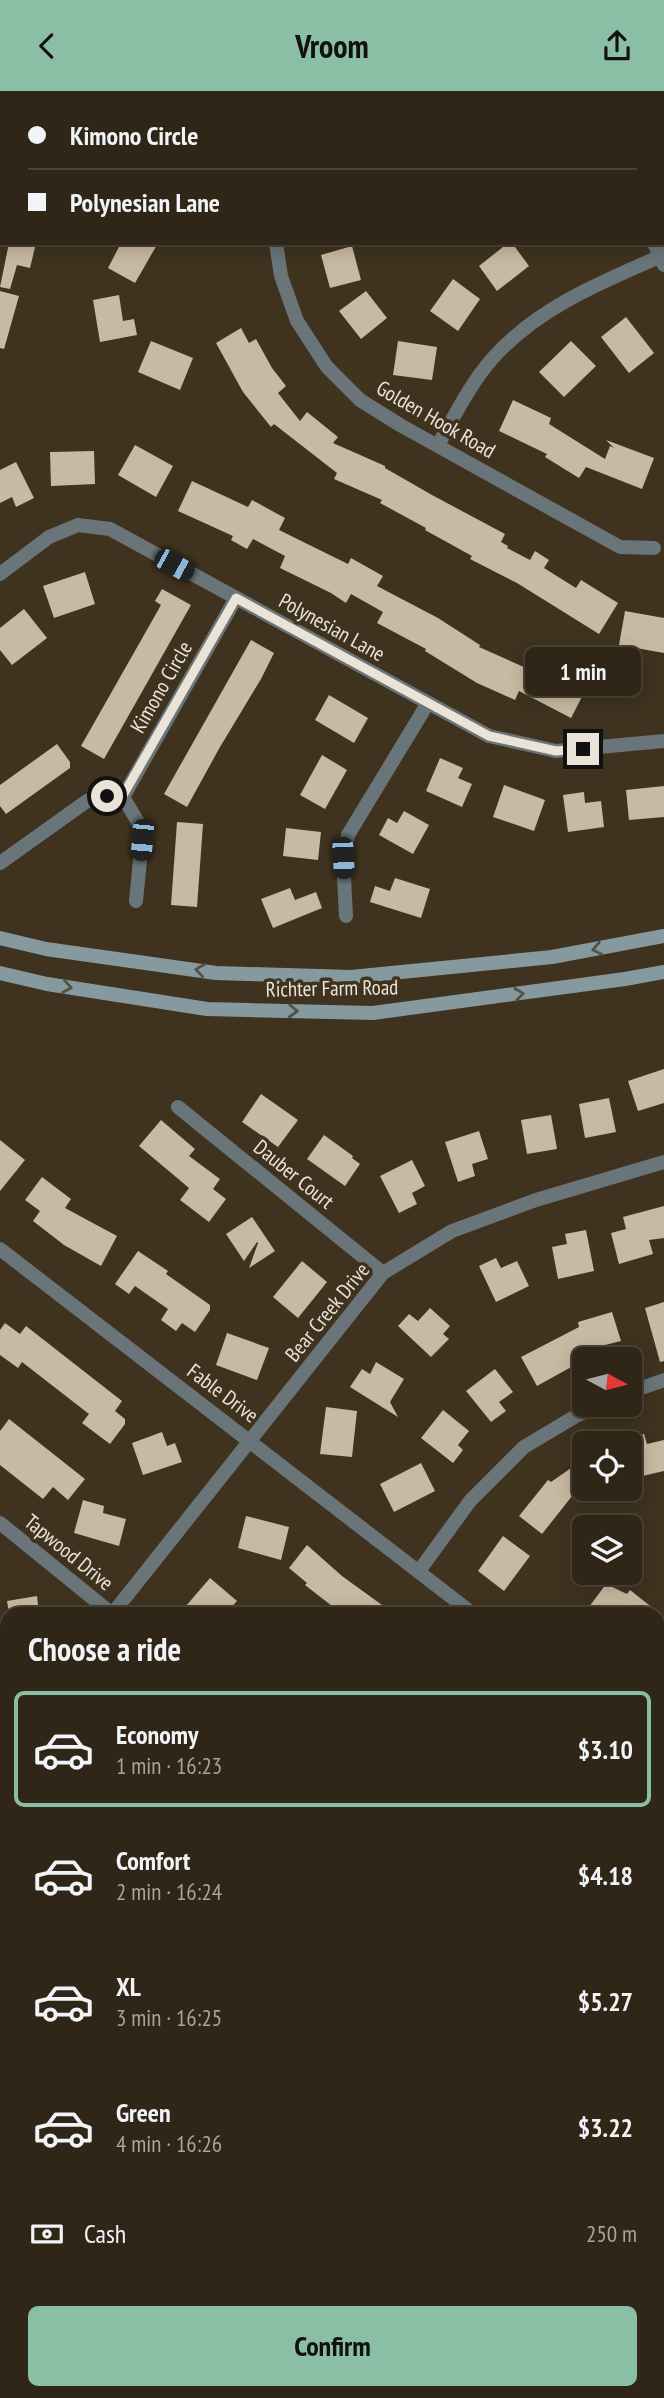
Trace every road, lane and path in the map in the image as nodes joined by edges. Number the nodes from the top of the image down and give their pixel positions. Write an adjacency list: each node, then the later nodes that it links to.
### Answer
1 (276, 245): 3 (street, Golden Hook Road)
2 (659, 255): 3 (street)
3 (438, 445): 4 (street, Golden Hook Road)
4 (654, 548)
5 (0, 574): 6 (street, Polynesian Lane)
6 (236, 598): 7 (street, Polynesian Lane); 9 (street, Kimono Circle)
7 (428, 703): 8 (street, Polynesian Lane); 12 (street)
8 (664, 741)
9 (122, 797): 10 (street); 11 (street)
10 (0, 863)
11 (136, 901)
12 (346, 916)
13 (664, 936): 14 (main road, Richter Farm Road, one-way to 14)
14 (0, 938)
15 (664, 972): 16 (main road, Richter Farm Road, one-way to 15)
16 (0, 973)
17 (178, 1107): 20 (street, Dauber Court)
18 (664, 1162): 20 (street, Bear Creek Drive)
19 (0, 1249): 24 (street, Fable Drive)
20 (383, 1273): 24 (street, Bear Creek Drive)
21 (664, 1380): 22 (street)
22 (642, 1388)
23 (574, 1417): 26 (street)
24 (251, 1442): 26 (street, Fable Drive); 28 (street, Bear Creek Drive)
25 (0, 1523): 27 (street, Tapwood Drive)
26 (419, 1571): 29 (street, Fable Drive)
27 (105, 1607)
28 (117, 1607)
29 (464, 1607)

